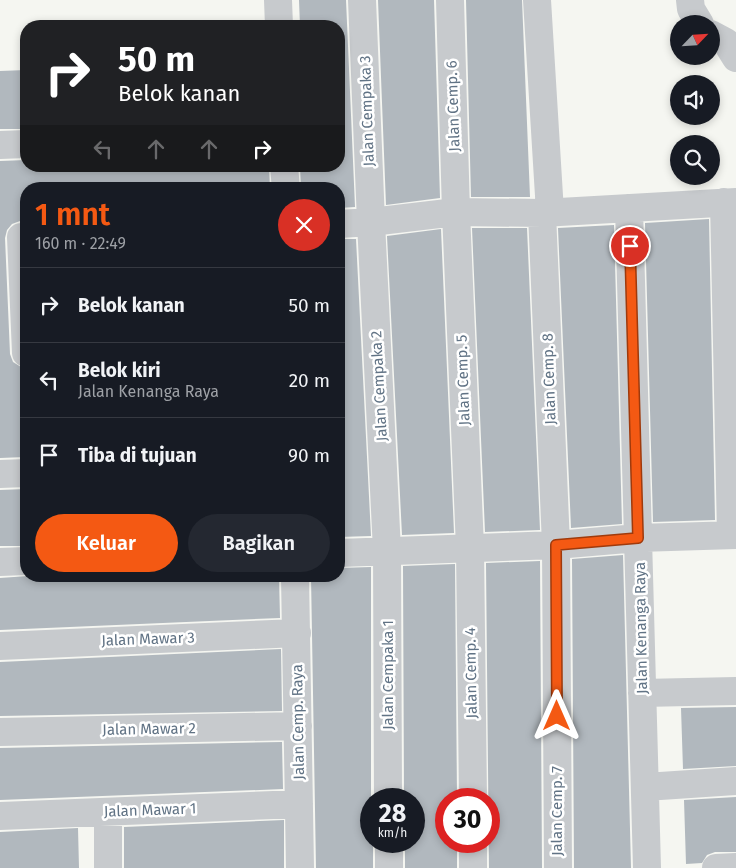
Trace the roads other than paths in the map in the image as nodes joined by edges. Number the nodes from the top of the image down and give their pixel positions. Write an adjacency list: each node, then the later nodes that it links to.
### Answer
1 (278, 0): 7 (street)
2 (362, 0): 18 (street, Jalan Cempaka 3)
3 (450, 0): 16 (street, Jalan Cemp. 6)
4 (537, 0): 17 (street, Jalan Cemp. 8)
5 (690, 0): 6 (street)
6 (695, 15)
7 (279, 20)
8 (736, 28): 9 (street)
9 (720, 29)
10 (720, 39): 11 (street)
11 (736, 58)
12 (20, 144): 13 (street)
13 (0, 145)
14 (730, 202): 15 (street); 24 (street)
15 (629, 208): 17 (street); 25 (street, Jalan Kenanga Raya)
16 (456, 212): 17 (street); 18 (street); 27 (street, Jalan Cemp. 5)
17 (546, 212): 26 (street, Jalan Cemp. 8)
18 (371, 222): 19 (street); 28 (street, Jalan Cempaka 2)
19 (345, 224)
20 (16, 237): 21 (street)
21 (20, 283)
22 (20, 473): 23 (street)
23 (0, 474)
24 (734, 535): 25 (street)
25 (638, 538): 26 (street); 36 (street, Jalan Kenanga Raya)
26 (556, 545): 27 (street); 53 (street, Jalan Cemp. 7)
27 (470, 548): 28 (street); 41 (street, Jalan Cemp. 4)
28 (387, 551): 29 (street); 40 (street, Jalan Cempaka 1)
29 (345, 553)
30 (20, 561): 31 (street)
31 (0, 562)
32 (295, 582): 33 (street, Jalan Cemp. Raya)
33 (297, 633): 34 (street, Jalan Mawar 3); 37 (street, Jalan Cemp. Raya)
34 (0, 646)
35 (736, 691): 36 (street)
36 (642, 693): 42 (street, Jalan Kenanga Raya)
37 (298, 726): 38 (street, Jalan Mawar 2); 43 (street, Jalan Cemp. Raya)
38 (0, 732)
39 (736, 781): 42 (street)
40 (388, 788)
41 (472, 788)
42 (645, 788): 54 (street, Jalan Kenanga Raya)
43 (299, 804): 44 (street, Jalan Mawar 1); 50 (street, Jalan Cemp. Raya)
44 (108, 812): 45 (street, Jalan Mawar 1); 49 (street)
45 (0, 816)
46 (389, 853): 51 (street)
47 (473, 853): 52 (street)
48 (736, 867): 55 (street)
49 (108, 868)
50 (300, 868)
51 (389, 868)
52 (473, 868)
53 (558, 868)
54 (647, 868)
55 (716, 868)

